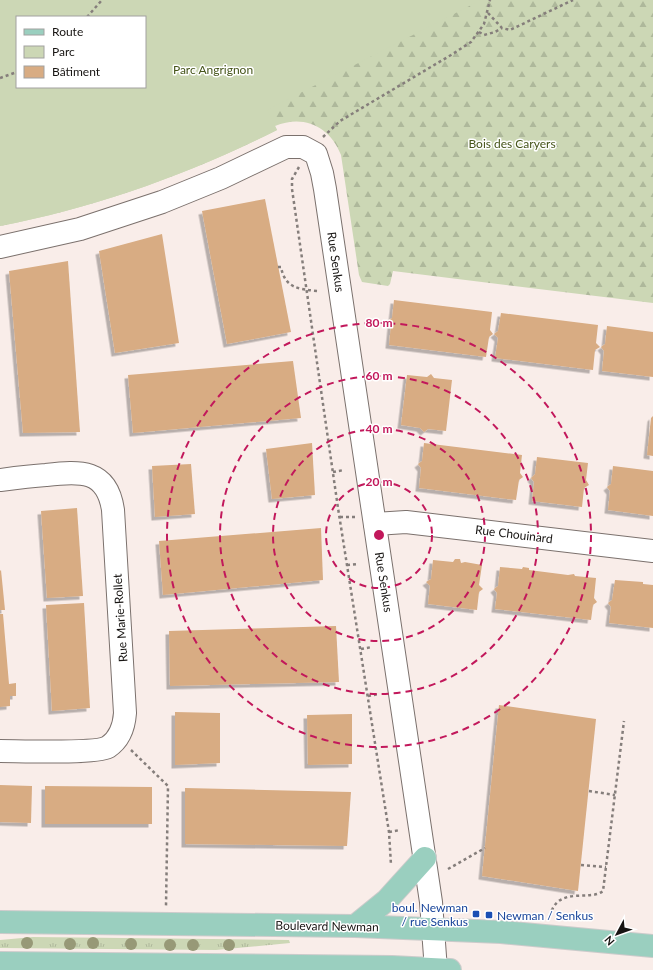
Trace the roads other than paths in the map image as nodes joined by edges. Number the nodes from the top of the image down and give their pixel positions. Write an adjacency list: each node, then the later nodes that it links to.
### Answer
1 (0, 247): 3 (street, Rue Senkus)
2 (0, 480): 5 (street, Rue Marie-Rollet)
3 (375, 524): 4 (street, Rue Chouinard); 6 (street, Rue Senkus)
4 (653, 551)
5 (0, 751)
6 (425, 858): 8 (main road); 9 (street, Rue Senkus)
7 (0, 922): 8 (main road, Boulevard Newman)
8 (355, 926): 9 (main road, Boulevard Newman)
9 (434, 929): 10 (main road, Boulevard Newman); 13 (street, Rue Senkus)
10 (653, 946)
11 (0, 963): 12 (main road)
12 (123, 967): 13 (main road)
13 (441, 970)

